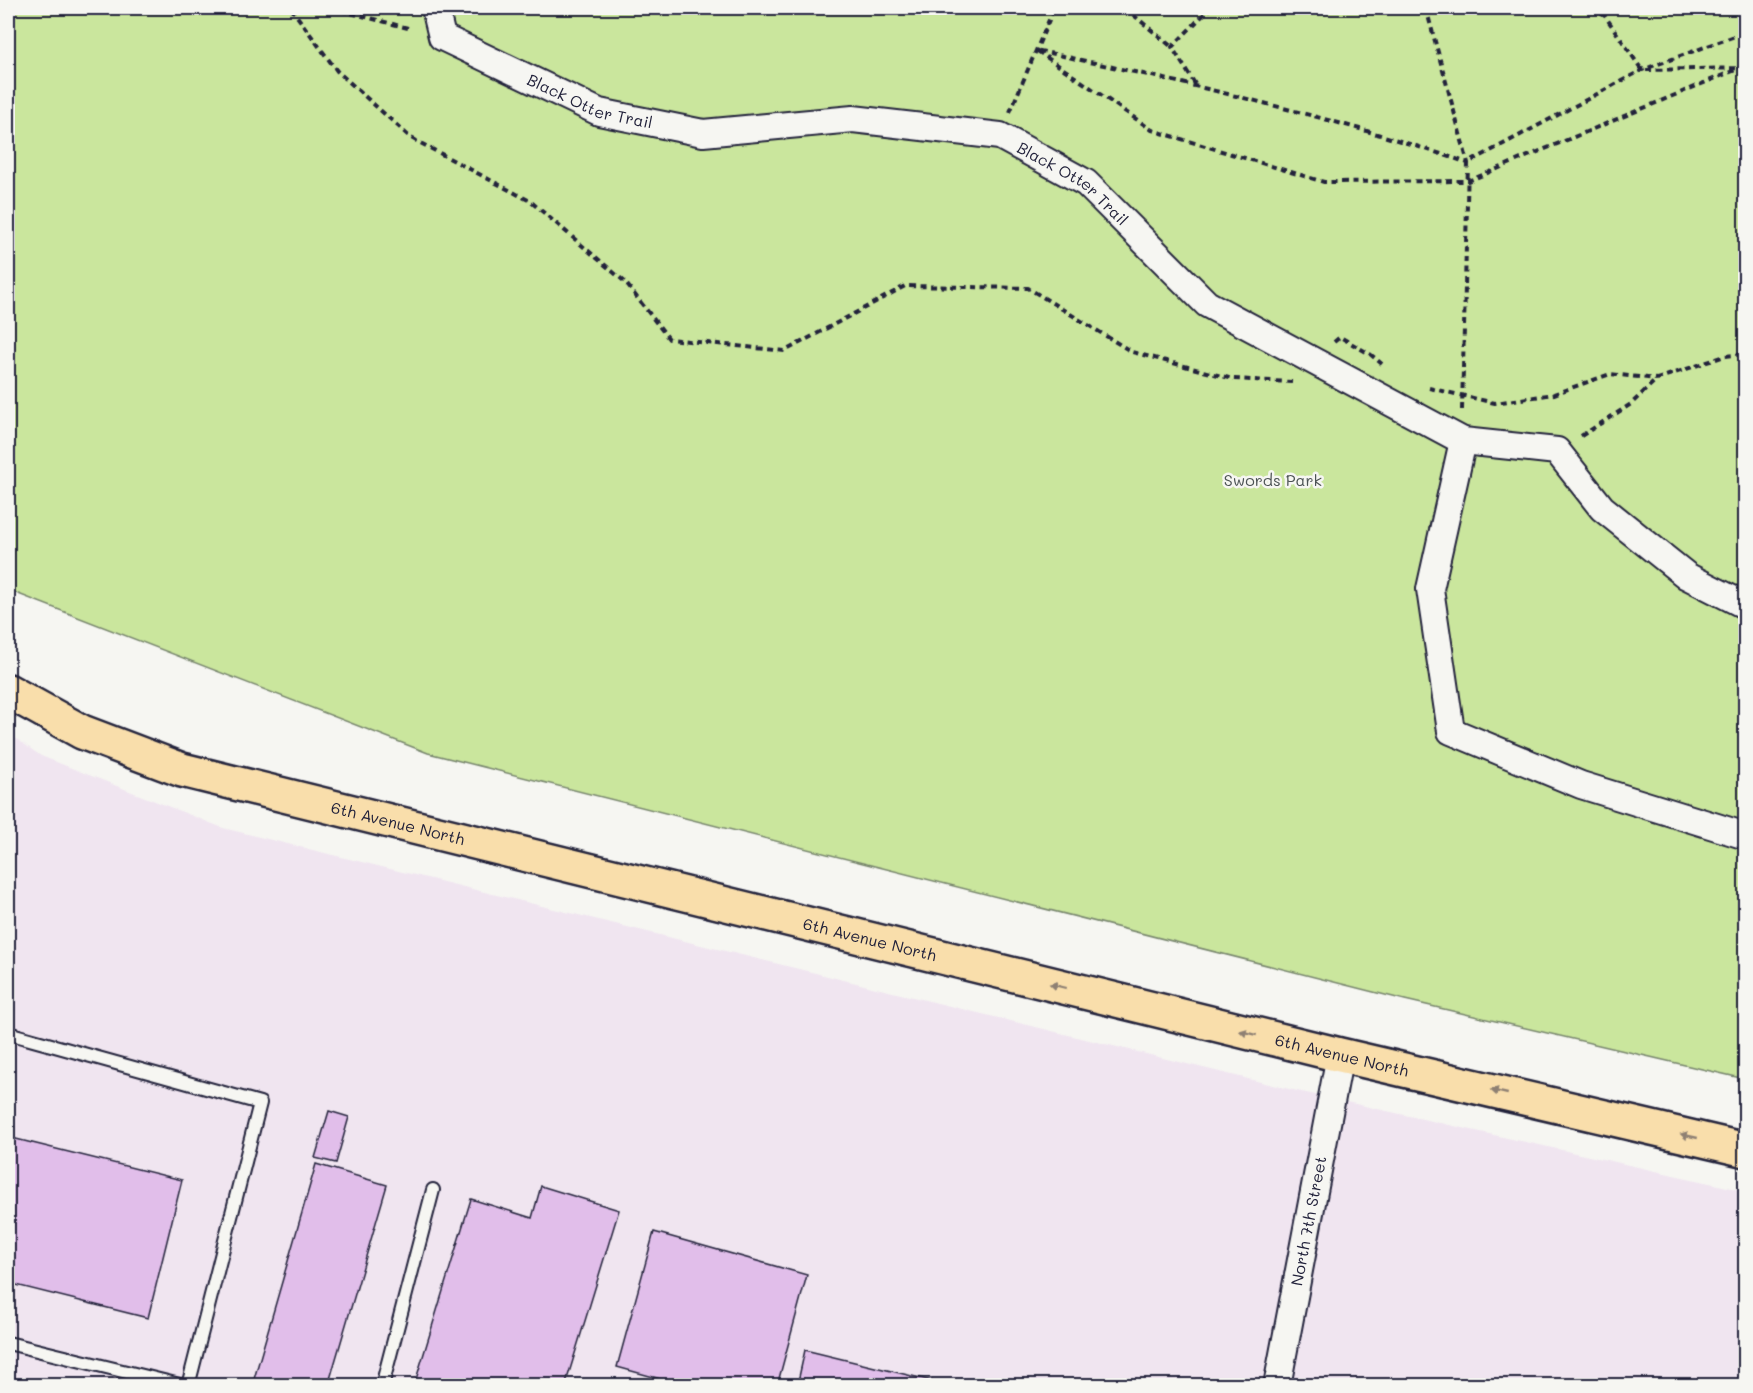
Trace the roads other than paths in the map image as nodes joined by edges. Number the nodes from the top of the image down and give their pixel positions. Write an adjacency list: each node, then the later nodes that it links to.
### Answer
1 (435, 8): 2 (street, Black Otter Trail)
2 (1463, 441): 3 (street, Black Otter Trail); 5 (street)
3 (1746, 606)
4 (8, 691): 7 (main road, 6th Avenue North, one-way to 4)
5 (1746, 836)
6 (8, 1033): 12 (lane)
7 (1340, 1055): 8 (main road, 6th Avenue North, one-way to 7); 14 (street, North 7th Street)
8 (1746, 1150)
9 (433, 1190): 13 (lane)
10 (8, 1343): 11 (lane)
11 (184, 1386)
12 (188, 1386)
13 (382, 1386)
14 (1277, 1386)

